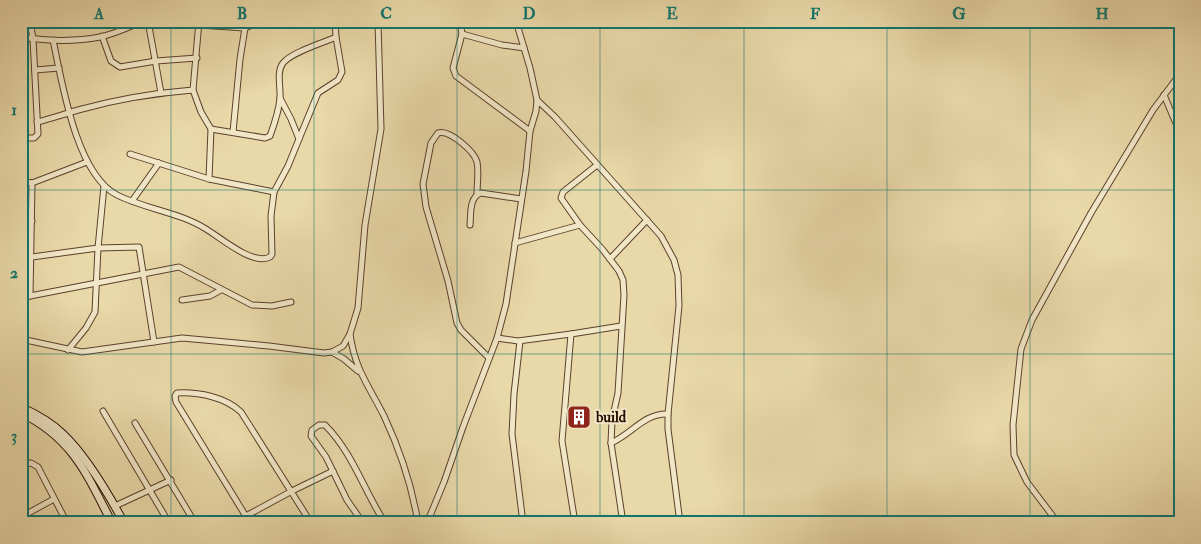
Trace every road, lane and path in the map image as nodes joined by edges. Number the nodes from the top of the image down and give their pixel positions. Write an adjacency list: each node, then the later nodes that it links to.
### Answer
1 (30, 21): 14 (street)
2 (146, 21): 12 (street); 18 (street)
3 (262, 21): 9 (street)
4 (335, 21): 13 (street)
5 (378, 21): 64 (street)
6 (460, 21): 10 (street)
7 (516, 21): 16 (street)
8 (199, 23): 9 (street); 17 (street)
9 (245, 28): 32 (street)
10 (462, 34): 16 (street); 31 (street)
11 (21, 36): 14 (street)
12 (102, 36): 15 (street); 18 (street)
13 (336, 37): 25 (street); 34 (street)
14 (33, 39): 15 (street); 20 (street)
15 (53, 40): 19 (street)
16 (524, 48): 26 (street)
17 (197, 58): 18 (street); 22 (street)
18 (156, 61): 23 (street)
19 (59, 68): 20 (street); 27 (street)
20 (35, 70): 28 (street)
21 (1180, 74): 24 (street)
22 (193, 90): 23 (street); 29 (street)
23 (162, 93): 27 (street)
24 (1164, 95): 30 (street); 105 (street)
25 (280, 98): 32 (street); 34 (street)
26 (537, 100): 31 (street); 38 (street)
27 (70, 113): 28 (street); 36 (street)
28 (37, 122): 33 (street)
29 (211, 129): 32 (street); 39 (street)
30 (1179, 130)
31 (530, 131): 45 (street)
32 (233, 132)
33 (21, 138)
34 (299, 139): 43 (street)
35 (130, 154): 37 (street)
36 (87, 162): 41 (street); 42 (street)
37 (160, 163): 39 (street); 46 (street)
38 (597, 165): 48 (street); 51 (street)
39 (209, 178): 43 (street)
40 (21, 181): 41 (street)
41 (32, 183): 49 (street)
42 (104, 186): 46 (street); 53 (street)
43 (274, 192): 46 (street)
44 (477, 194): 45 (street); 50 (street); 72 (street)
45 (521, 199): 52 (street)
46 (132, 200)
47 (21, 220): 49 (street)
48 (647, 220): 55 (street); 77 (street)
49 (32, 221): 54 (street)
50 (470, 225)
51 (580, 225): 52 (street); 55 (street)
52 (515, 243): 66 (street)
53 (98, 248): 54 (street); 56 (street); 57 (street)
54 (32, 257): 60 (street)
55 (610, 259): 63 (street)
56 (144, 274): 57 (street); 58 (street); 69 (street)
57 (97, 283): 60 (street); 70 (street)
58 (221, 290): 61 (street); 62 (street)
59 (21, 296): 60 (street)
60 (30, 296)
61 (182, 300)
62 (290, 302)
63 (621, 326): 65 (street); 79 (street)
64 (350, 334): 71 (street); 73 (street)
65 (571, 334): 68 (street); 102 (street)
66 (497, 338): 68 (street); 72 (street)
67 (21, 339): 70 (street)
68 (520, 341): 101 (street)
69 (154, 342): 70 (street); 71 (street)
70 (68, 350)
71 (332, 352): 73 (street)
72 (489, 358): 100 (street)
73 (360, 373): 99 (street)
74 (21, 407): 86 (street)
75 (104, 411): 83 (street)
76 (21, 413): 90 (street)
77 (668, 414): 79 (street); 104 (street)
78 (135, 423): 82 (street)
79 (612, 443): 103 (street)
80 (21, 465): 85 (street)
81 (333, 471): 84 (street); 97 (street); 98 (street)
82 (170, 480): 83 (street); 93 (street)
83 (151, 490): 86 (street); 92 (street)
84 (292, 491): 87 (street); 87 (street); 96 (street)
85 (54, 499): 88 (street); 89 (street)
86 (115, 506): 91 (street)
87 (246, 516): 94 (street); 95 (street)
88 (21, 517)
89 (67, 523)
90 (112, 523)
91 (124, 523)
92 (169, 523)
93 (195, 523)
94 (233, 523)
95 (250, 523)
96 (311, 523)
97 (363, 523)
98 (385, 523)
99 (418, 523)
100 (426, 523)
101 (523, 523)
102 (575, 523)
103 (623, 523)
104 (680, 523)
105 (1058, 523)

